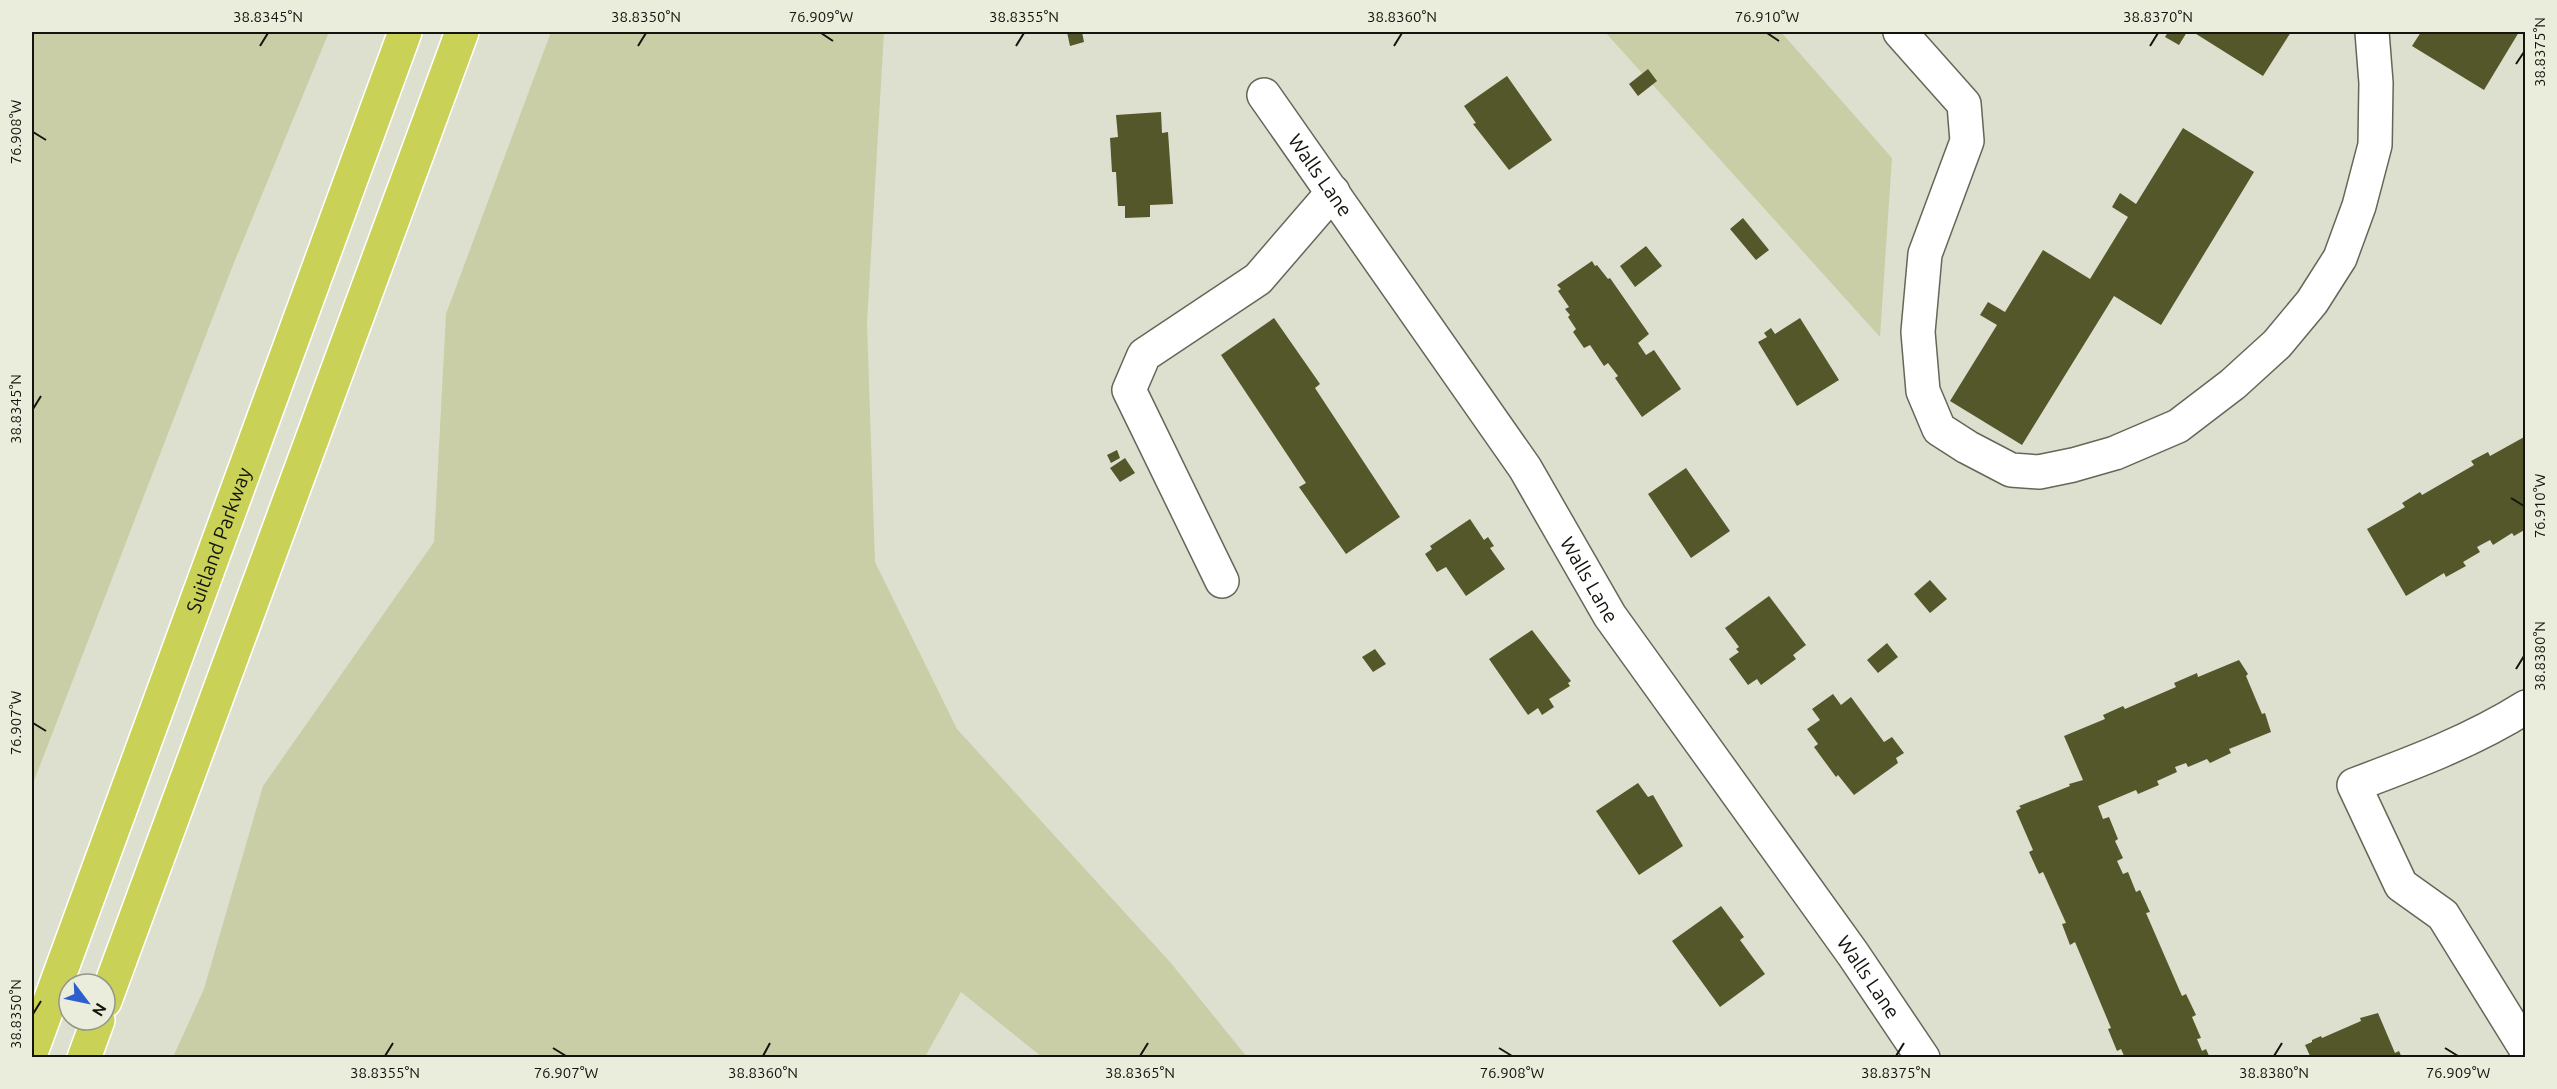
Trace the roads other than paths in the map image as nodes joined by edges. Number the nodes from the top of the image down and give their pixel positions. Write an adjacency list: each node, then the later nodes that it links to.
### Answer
1 (405, 32): 12 (highway, Suitland Parkway)
2 (462, 32): 9 (highway)
3 (1900, 32): 4 (street)
4 (2372, 32)
5 (1263, 94): 6 (street, Walls Lane)
6 (1333, 192): 7 (street); 14 (street, Walls Lane)
7 (1222, 581)
8 (2526, 707): 11 (street)
9 (116, 972)
10 (94, 1032): 13 (highway)
11 (2526, 1049)
12 (32, 1050)
13 (84, 1058)
14 (1923, 1058)

